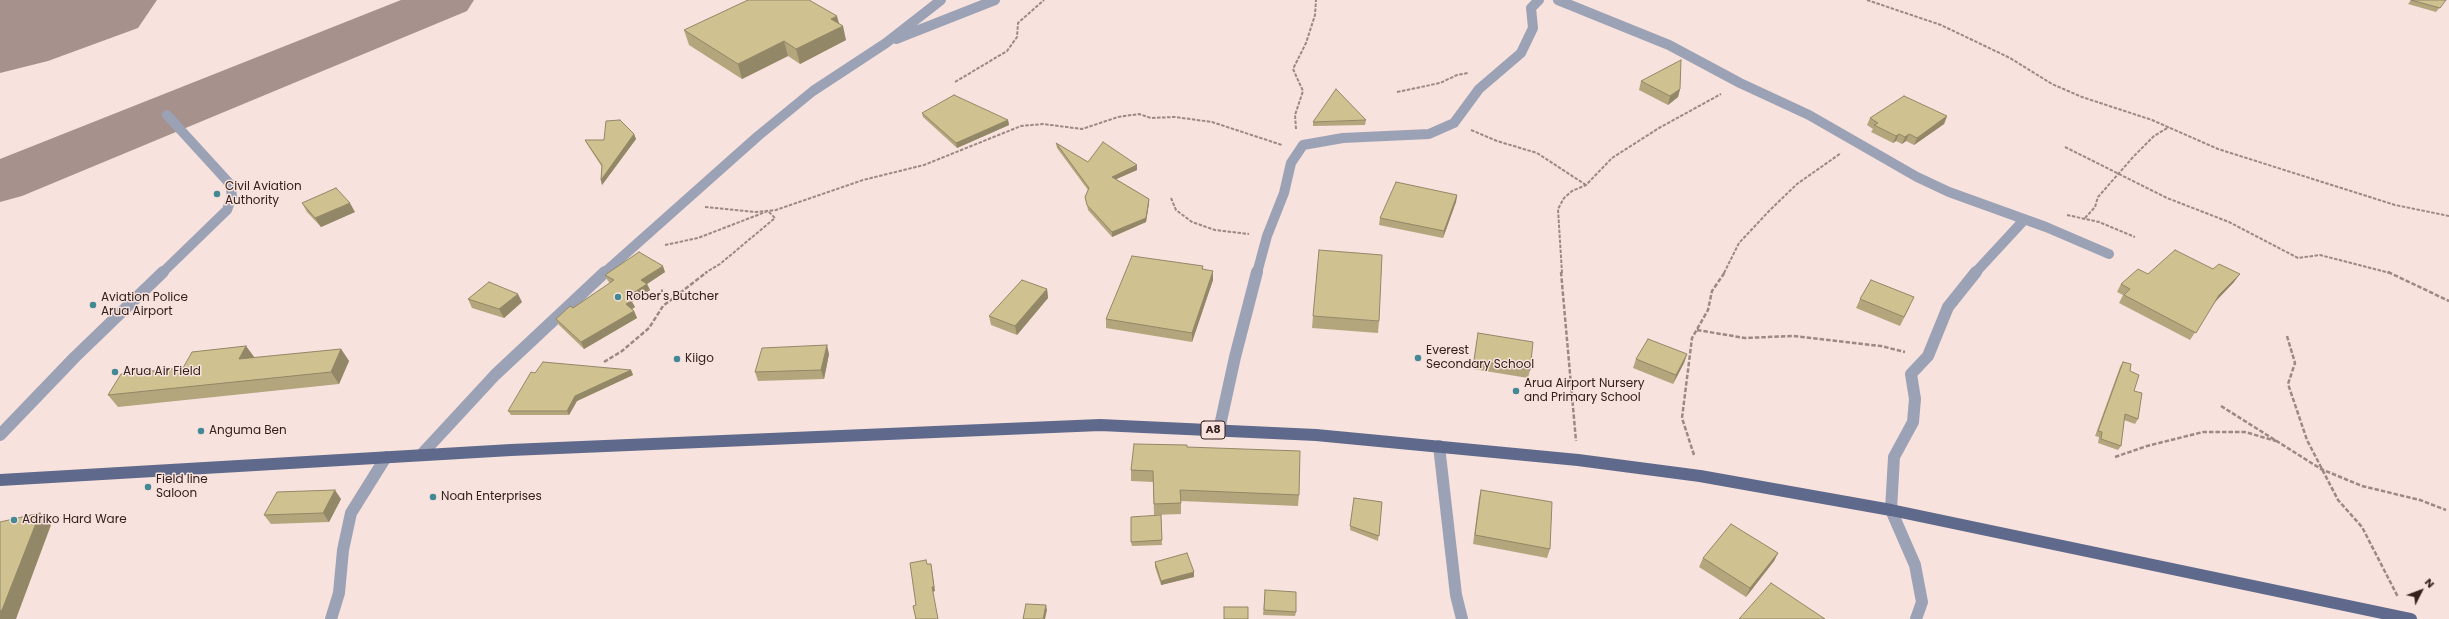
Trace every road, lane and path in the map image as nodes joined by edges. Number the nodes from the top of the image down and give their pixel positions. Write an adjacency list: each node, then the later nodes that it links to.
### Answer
1 (941, 0): 8 (street)
2 (996, 0): 8 (street)
3 (1044, 0): 10 (path)
4 (1316, 0): 18 (path)
5 (1539, 0): 9 (street)
6 (1558, 0): 11 (street)
7 (1867, 0): 15 (path)
8 (886, 43): 21 (street)
9 (1500, 72): 12 (path); 14 (street)
10 (955, 82)
11 (1740, 83): 16 (street); 20 (path)
12 (1397, 92)
13 (167, 115): 37 (street)
14 (1454, 123): 18 (street); 20 (path)
15 (2169, 127): 19 (path); 24 (path)
16 (1855, 141): 26 (street); 31 (path)
17 (2064, 147): 19 (path)
18 (1301, 149): 23 (path); 27 (street)
19 (2119, 174): 25 (path); 30 (path)
20 (1586, 185): 43 (path)
21 (690, 198): 23 (path); 28 (street)
22 (1171, 198): 27 (path)
23 (768, 211): 28 (path); 34 (path)
24 (2449, 216)
25 (2085, 218)
26 (2024, 220): 29 (street); 33 (street)
27 (1267, 236): 36 (street)
28 (627, 252): 40 (street)
29 (2109, 254)
30 (2449, 301)
31 (1697, 330): 33 (path); 45 (path)
32 (2288, 336): 44 (path)
33 (1928, 356): 47 (street)
34 (604, 362)
35 (2221, 406): 38 (path)
36 (1219, 430): 39 (main road, A8); 40 (main road, A8)
37 (0, 435)
38 (2281, 442): 42 (path); 44 (path)
39 (1439, 446): 43 (main road, A8); 50 (street)
40 (420, 455): 41 (main road, A8)
41 (386, 457): 46 (main road, A8); 49 (street)
42 (2115, 457)
43 (1578, 460): 45 (main road, A8)
44 (2321, 469): 48 (path); 52 (path)
45 (1700, 476): 47 (main road, A8)
46 (0, 480)
47 (1891, 510): 51 (street); 52 (main road, A8)
48 (2446, 510)
49 (331, 619)
50 (1462, 619)
51 (1916, 619)
52 (2410, 619)

